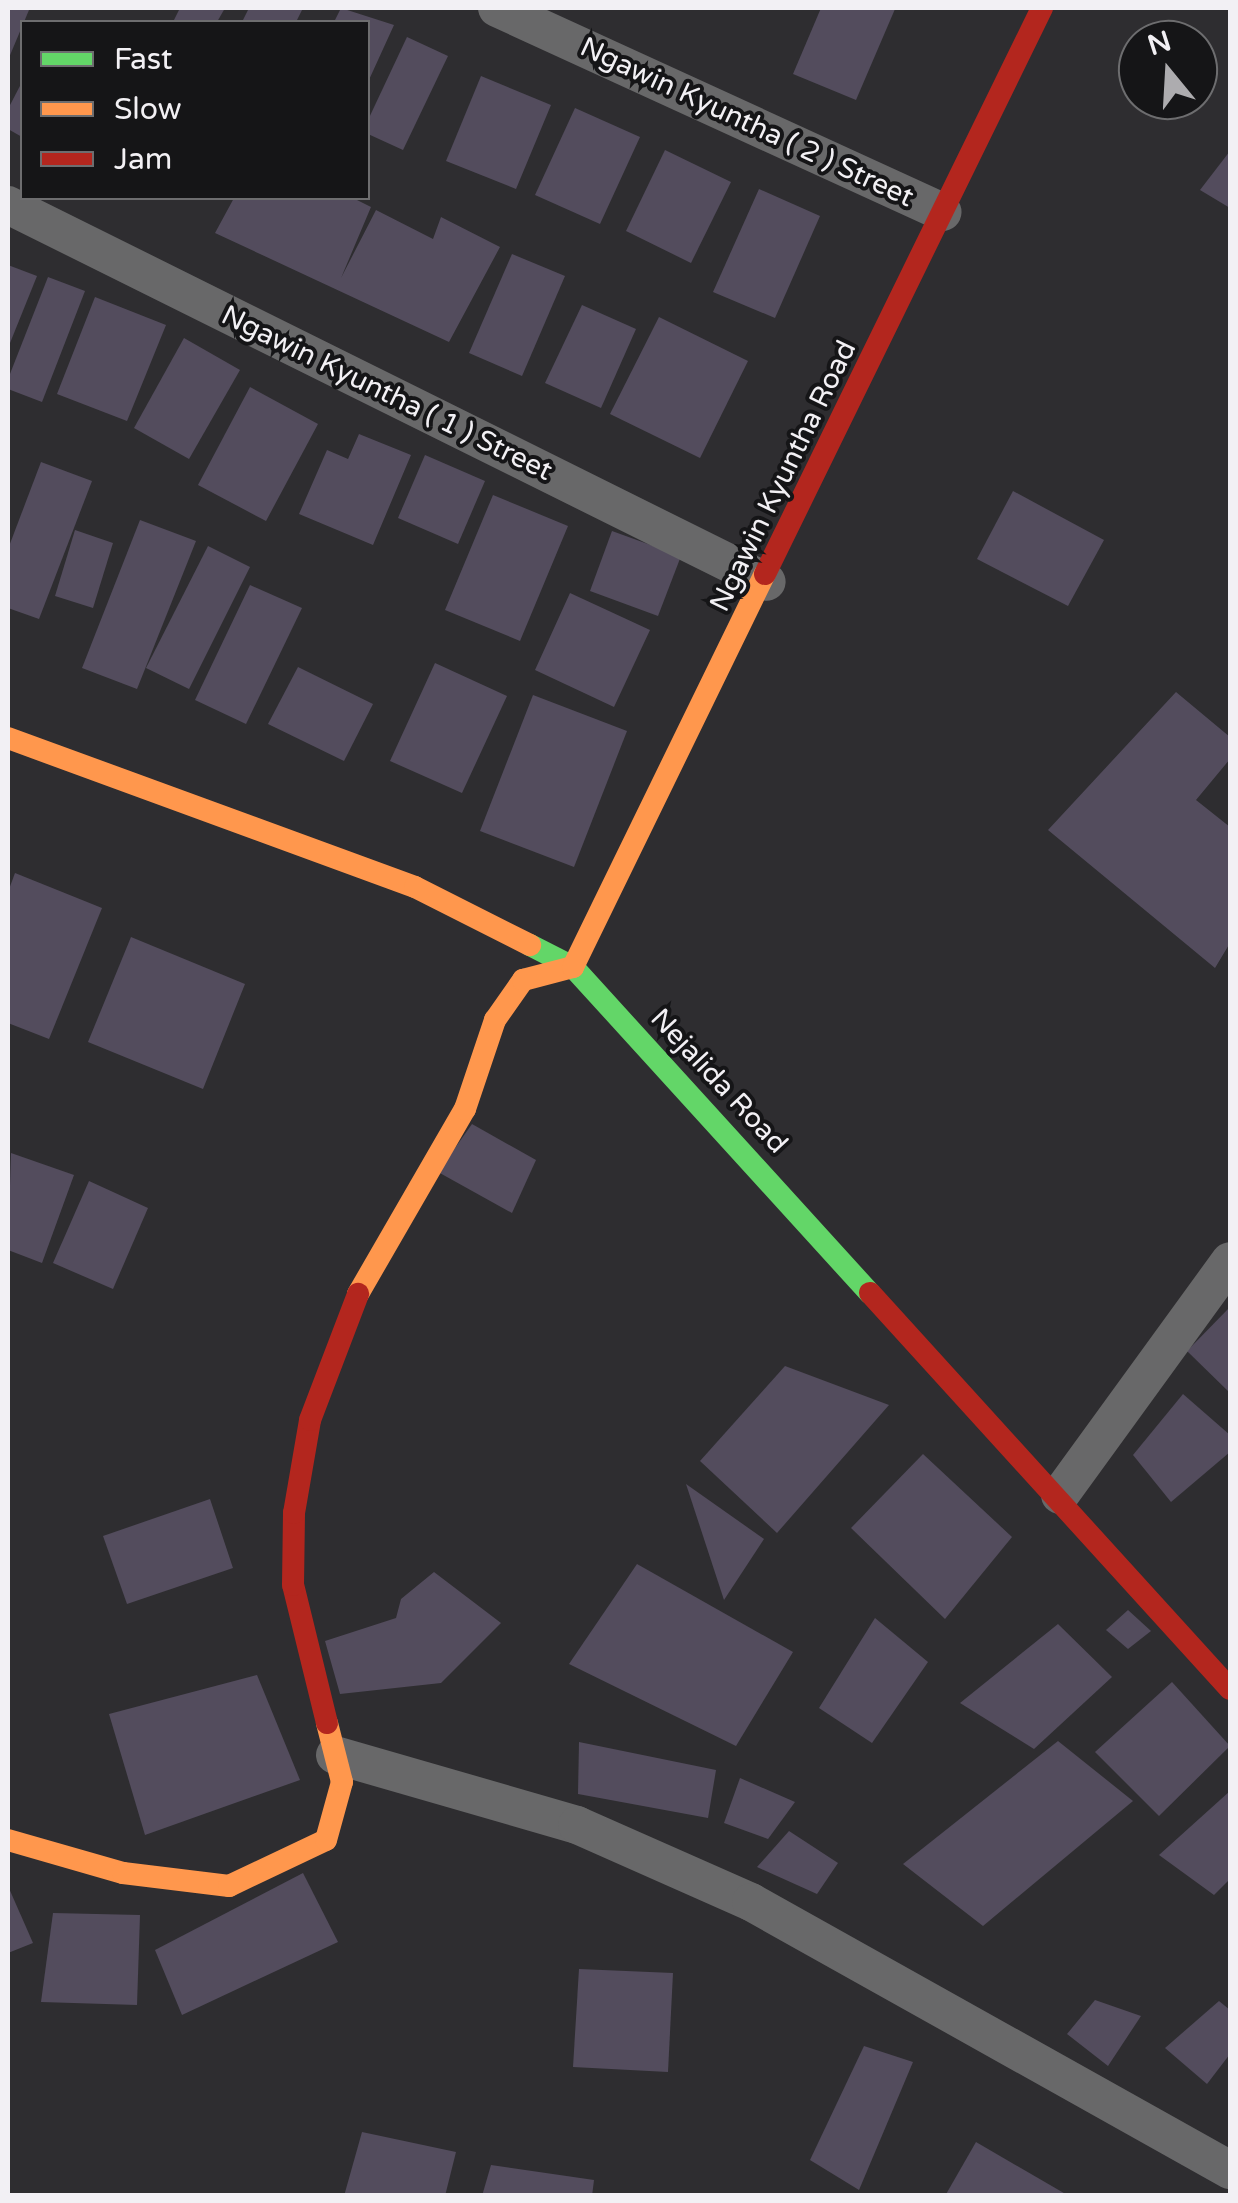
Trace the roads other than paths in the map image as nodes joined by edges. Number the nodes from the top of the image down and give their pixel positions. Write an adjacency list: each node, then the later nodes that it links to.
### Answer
1 (496, 8): 4 (street, Ngawin Kyuntha ( 2 ) Street)
2 (1042, 8): 4 (street, Ngawin Kyuntha Road)
3 (8, 205): 5 (street, Ngawin Kyuntha ( 1 ) Street)
4 (942, 212): 5 (street, Ngawin Kyuntha Road)
5 (767, 582): 7 (street, Ngawin Kyuntha Road)
6 (8, 738): 7 (street, Nejalida Road)
7 (573, 967): 9 (street, Nejalida Road); 11 (street)
8 (1230, 1261): 9 (street)
9 (1060, 1495): 10 (street, Nejalida Road)
10 (1230, 1689)
11 (335, 1755): 12 (street); 13 (street)
12 (8, 1840)
13 (1230, 2170)

